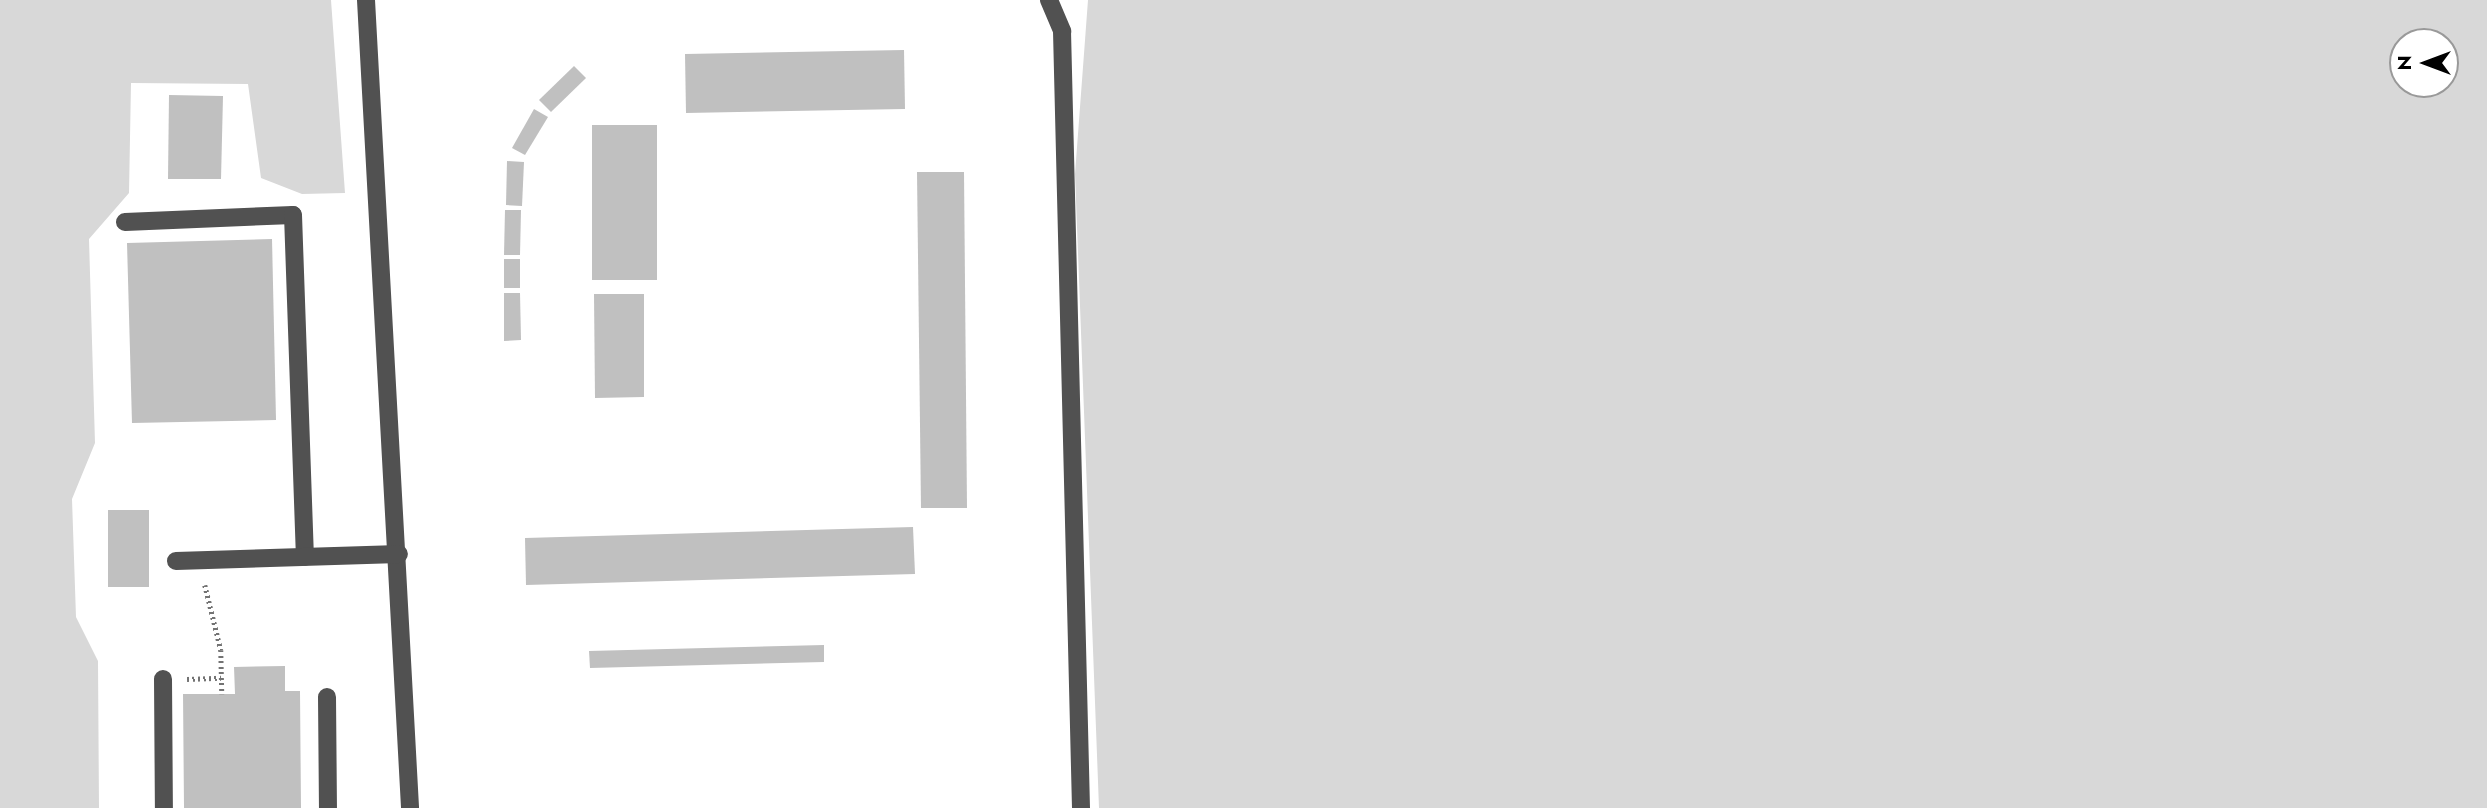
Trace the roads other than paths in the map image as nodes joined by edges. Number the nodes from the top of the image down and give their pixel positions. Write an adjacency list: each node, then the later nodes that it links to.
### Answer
1 (366, 0): 6 (lane)
2 (1049, 0): 4 (lane)
3 (1063, 0): 4 (lane)
4 (1062, 31): 14 (lane)
5 (125, 222): 7 (lane)
6 (399, 554): 7 (lane); 13 (lane)
7 (305, 557): 8 (lane)
8 (176, 561)
9 (163, 679): 11 (lane)
10 (327, 697): 12 (lane)
11 (164, 808)
12 (328, 808)
13 (410, 808)
14 (1082, 808)

